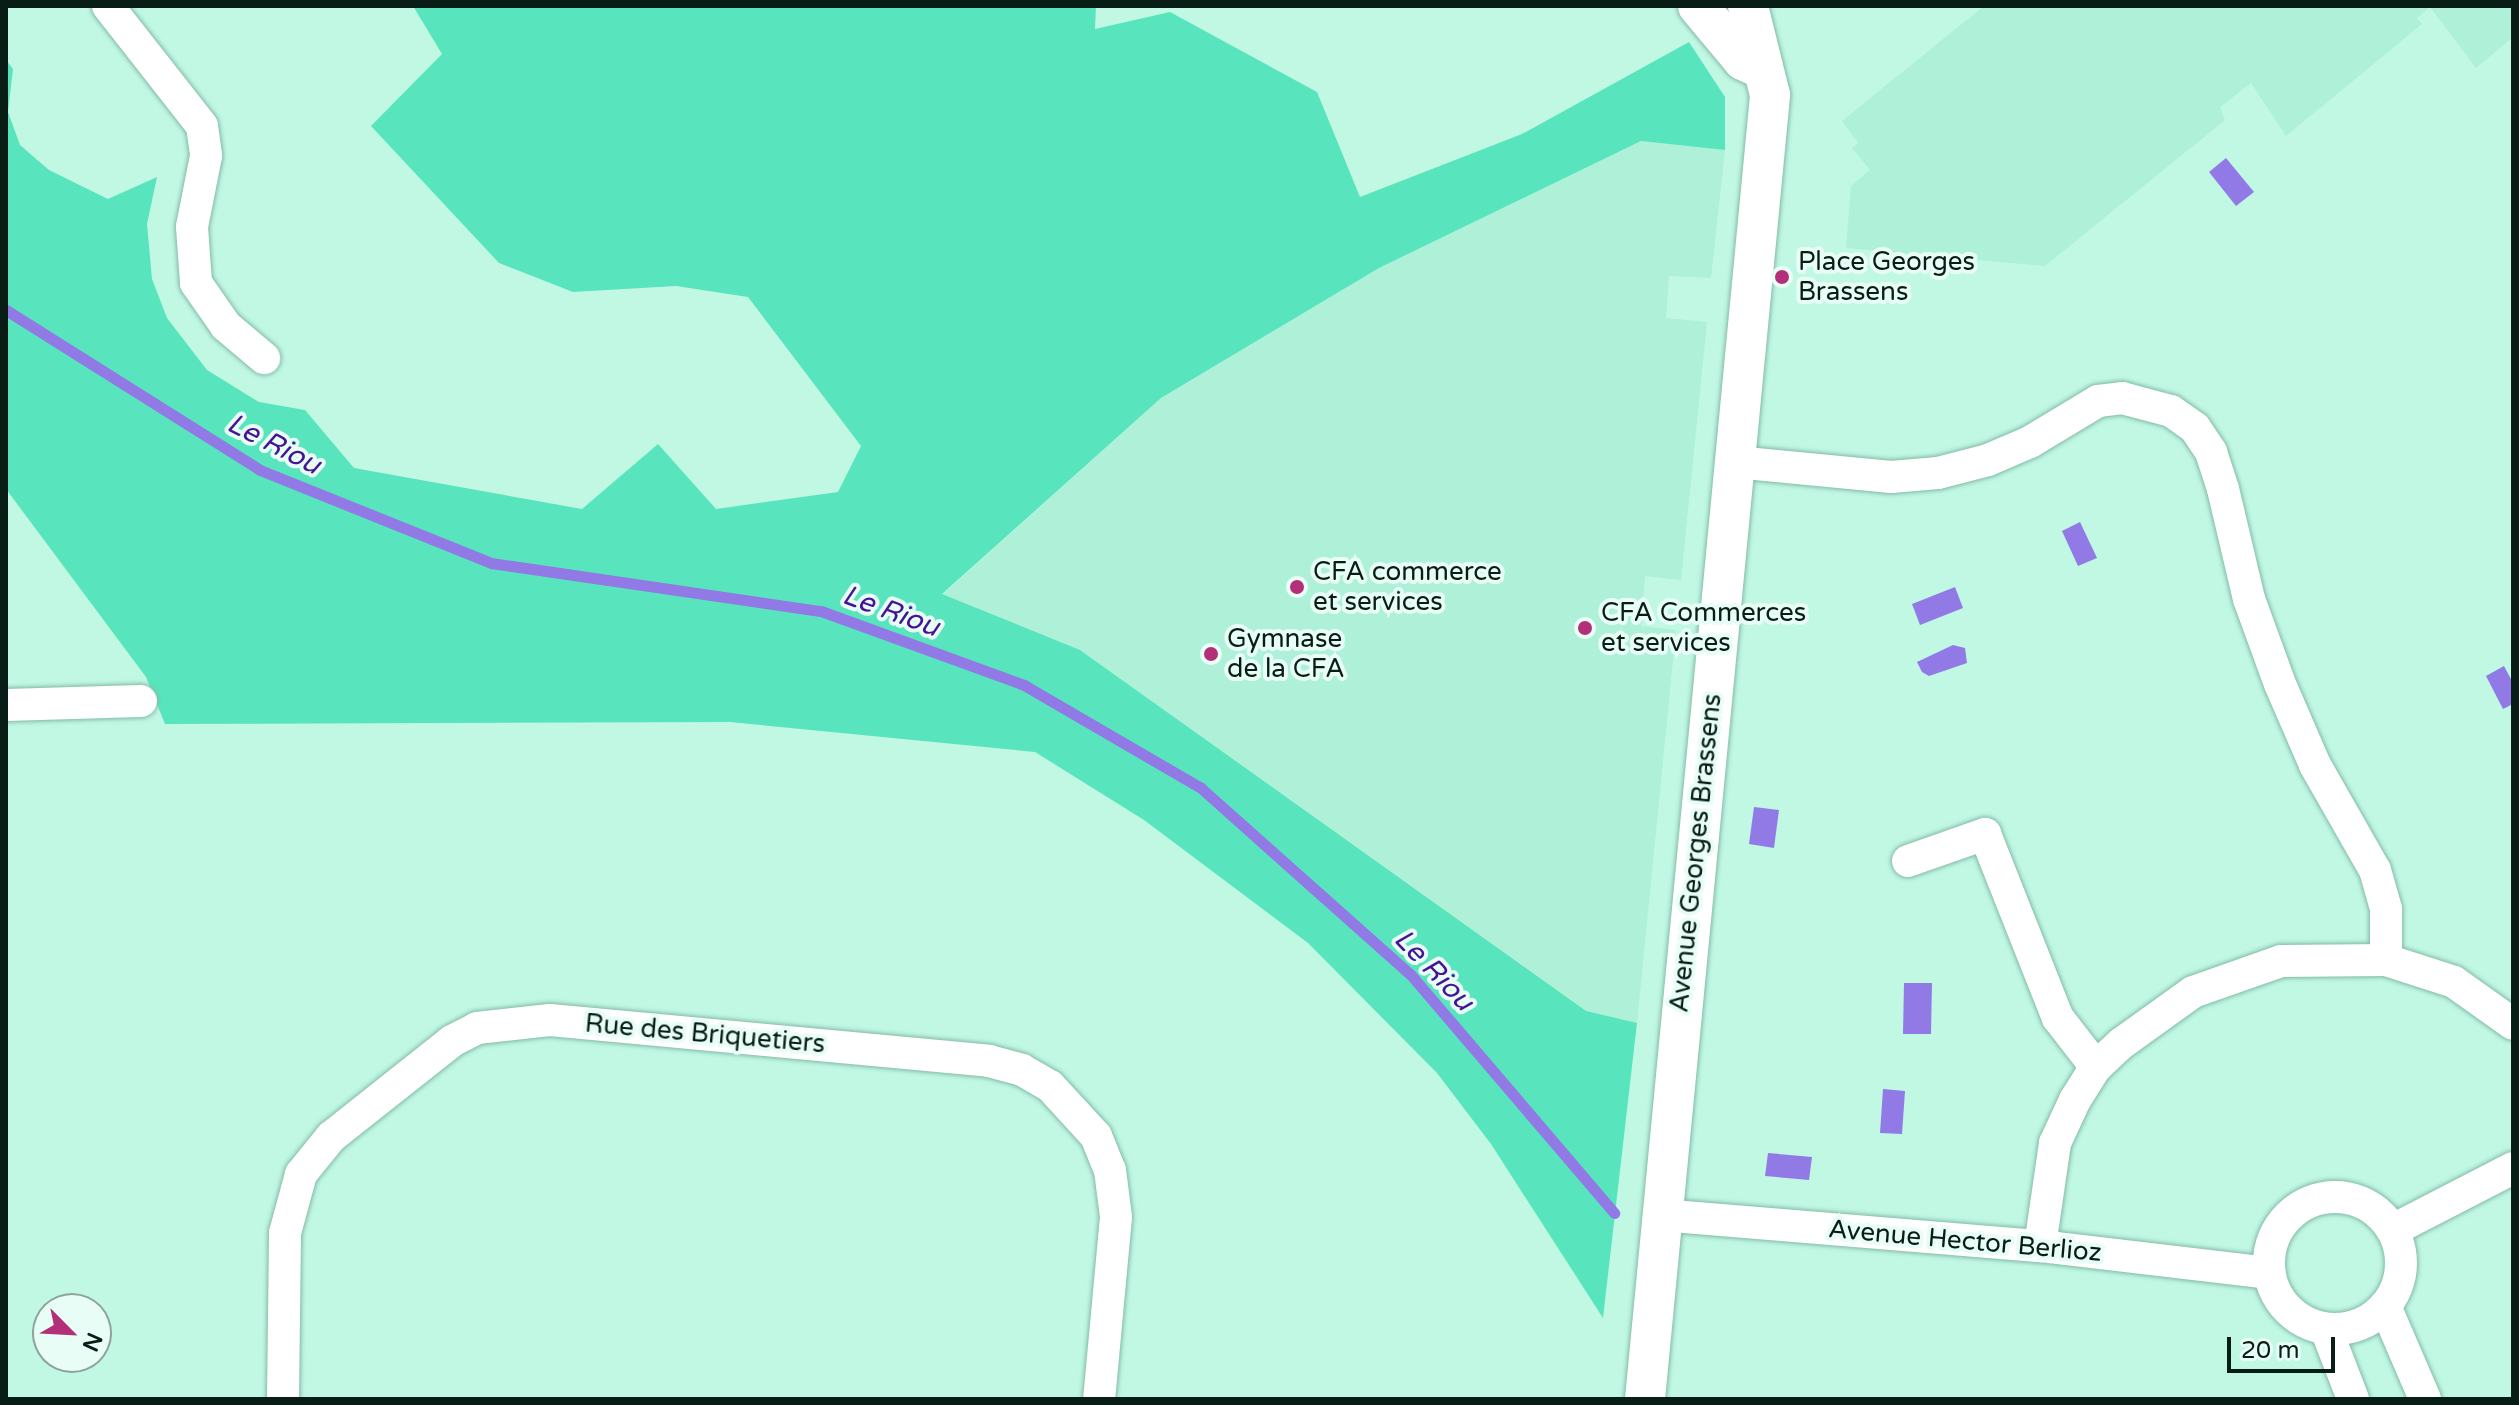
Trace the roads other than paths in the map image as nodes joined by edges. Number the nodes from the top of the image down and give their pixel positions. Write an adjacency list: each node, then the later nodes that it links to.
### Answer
1 (108, 6): 5 (street)
2 (1698, 6): 4 (street)
3 (1748, 6): 4 (street)
4 (1756, 59): 6 (street, Avenue Georges Brassens)
5 (264, 358)
6 (1735, 462): 10 (street); 14 (street, Avenue Georges Brassens)
7 (141, 701): 8 (street)
8 (6, 705)
9 (1908, 861): 12 (street)
10 (2386, 960): 11 (street); 12 (street)
11 (2513, 1024)
12 (2096, 1067): 16 (street)
13 (2513, 1168): 15 (street)
14 (1661, 1215): 16 (street, Avenue Hector Berlioz); 22 (street, Avenue Georges Brassens)
15 (2393, 1230): 17 (street); 18 (street)
16 (2040, 1246): 17 (street, Avenue Hector Berlioz)
17 (2269, 1273): 19 (street)
18 (2385, 1306): 19 (street); 24 (street)
19 (2326, 1329): 23 (street)
20 (283, 1399): 21 (street, Rue des Briquetiers)
21 (1099, 1399)
22 (1645, 1399)
23 (2353, 1399)
24 (2425, 1399)

